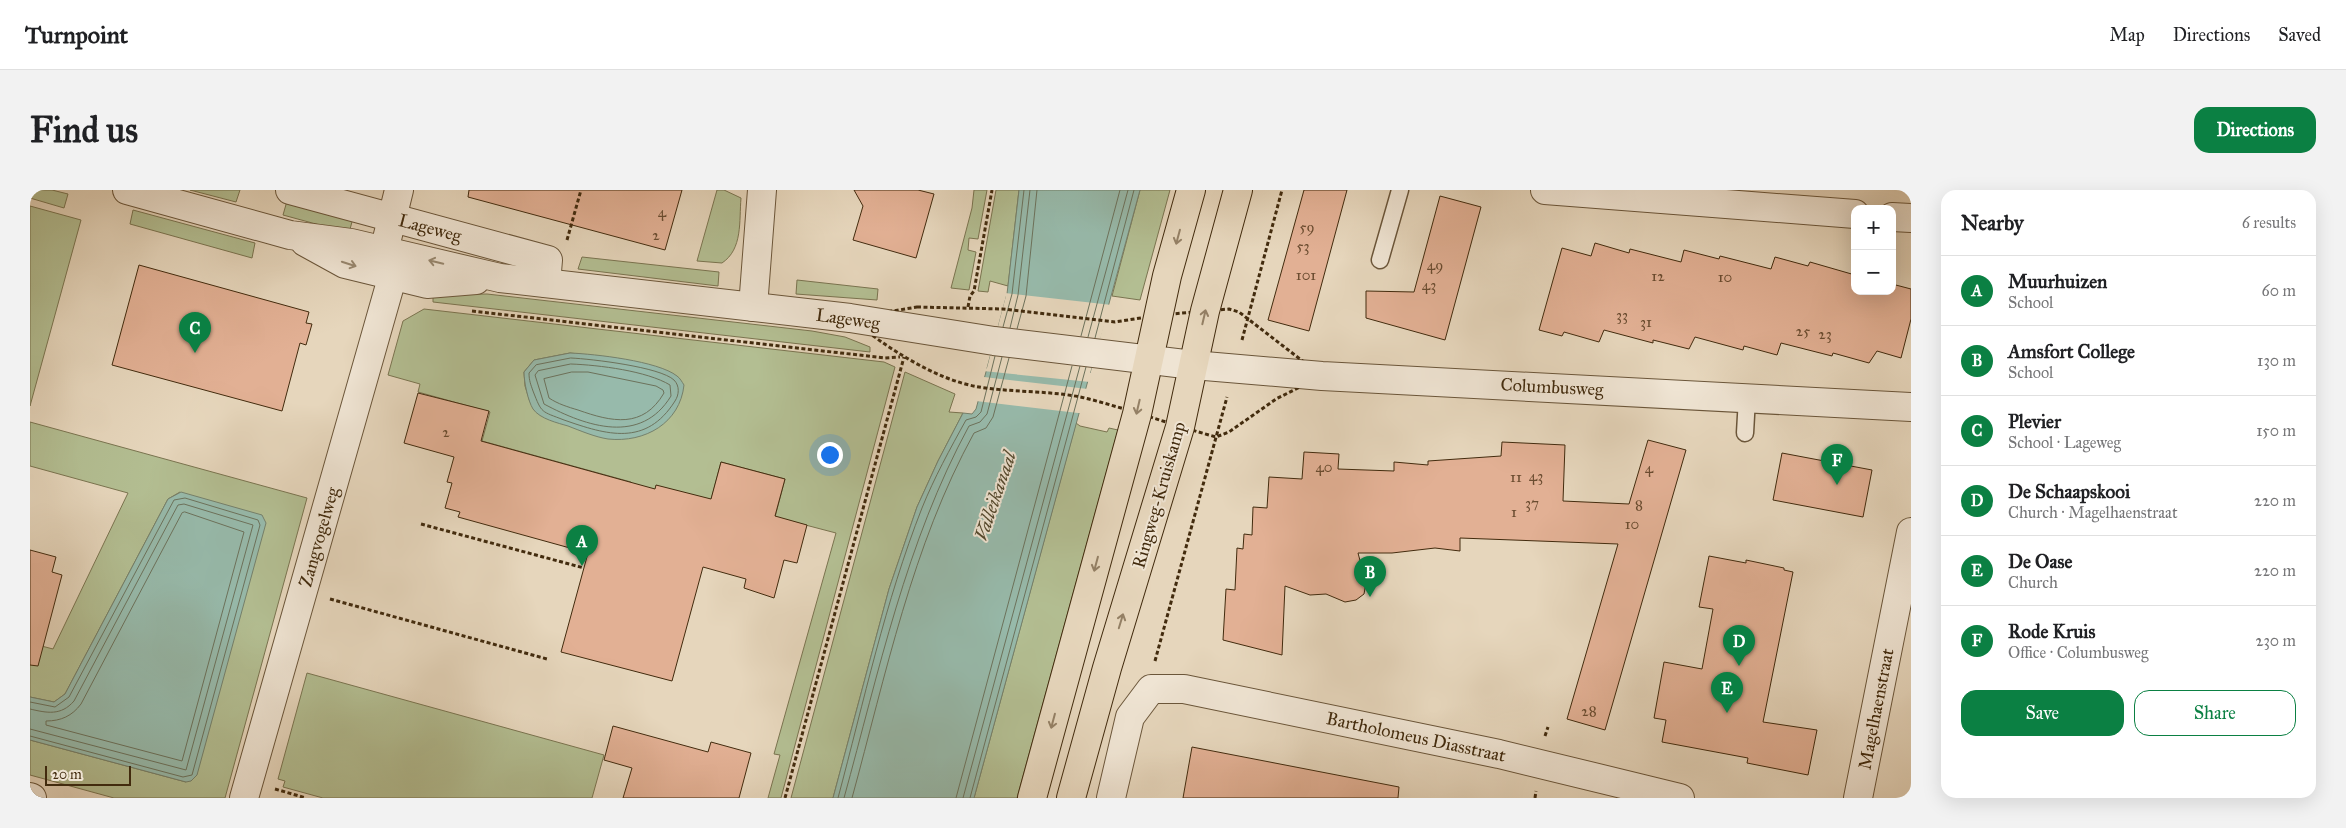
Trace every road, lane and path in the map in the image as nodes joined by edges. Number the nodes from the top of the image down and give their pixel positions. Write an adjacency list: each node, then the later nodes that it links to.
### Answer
1 (127, 190): 18 (street, Lageweg)
2 (290, 190): 14 (street, Lageweg)
3 (399, 190): 14 (street, Zangvogelweg)
4 (580, 190): 16 (path)
5 (762, 190): 20 (street)
6 (992, 190): 22 (path)
7 (1191, 190): 24 (main road, one-way to 24)
8 (1238, 190): 25 (main road, Ringweg-Kruiskamp, one-way to 8)
9 (1282, 190): 26 (path)
10 (1400, 190): 17 (lane)
11 (1545, 190): 12 (street)
12 (1851, 214)
13 (1896, 217): 15 (street)
14 (392, 218): 18 (street, Zangvogelweg); 19 (street, Lageweg)
15 (1911, 218)
16 (565, 247)
17 (1380, 260)
18 (388, 264): 19 (street, Lageweg); 36 (street, Zangvogelweg)
19 (546, 283): 20 (street, Lageweg)
20 (754, 307): 24 (street, Lageweg)
21 (465, 310): 23 (path)
22 (1105, 321)
23 (904, 356): 29 (path); 40 (path)
24 (1150, 360): 25 (street, Lageweg); 41 (main road, one-way to 41)
25 (1193, 364): 26 (street, Columbusweg); 42 (main road, Ringweg-Kruiskamp, one-way to 25)
26 (1234, 369): 27 (street, Columbusweg); 32 (path)
27 (1322, 376): 28 (street, Columbusweg); 32 (path)
28 (1746, 398): 30 (street, Columbusweg); 31 (lane)
29 (1087, 399)
30 (1911, 407)
31 (1745, 433)
32 (1216, 437): 38 (path)
33 (421, 524): 35 (path)
34 (1911, 532): 45 (street, Magelhaenstraat)
35 (584, 568)
36 (303, 591): 37 (path); 39 (street, Zangvogelweg)
37 (547, 659)
38 (1151, 689): 43 (street); 44 (street, Bartholomeus Diasstraat)
39 (244, 798)
40 (785, 798)
41 (1032, 798)
42 (1071, 798)
43 (1111, 798)
44 (1680, 798)
45 (1858, 798)

